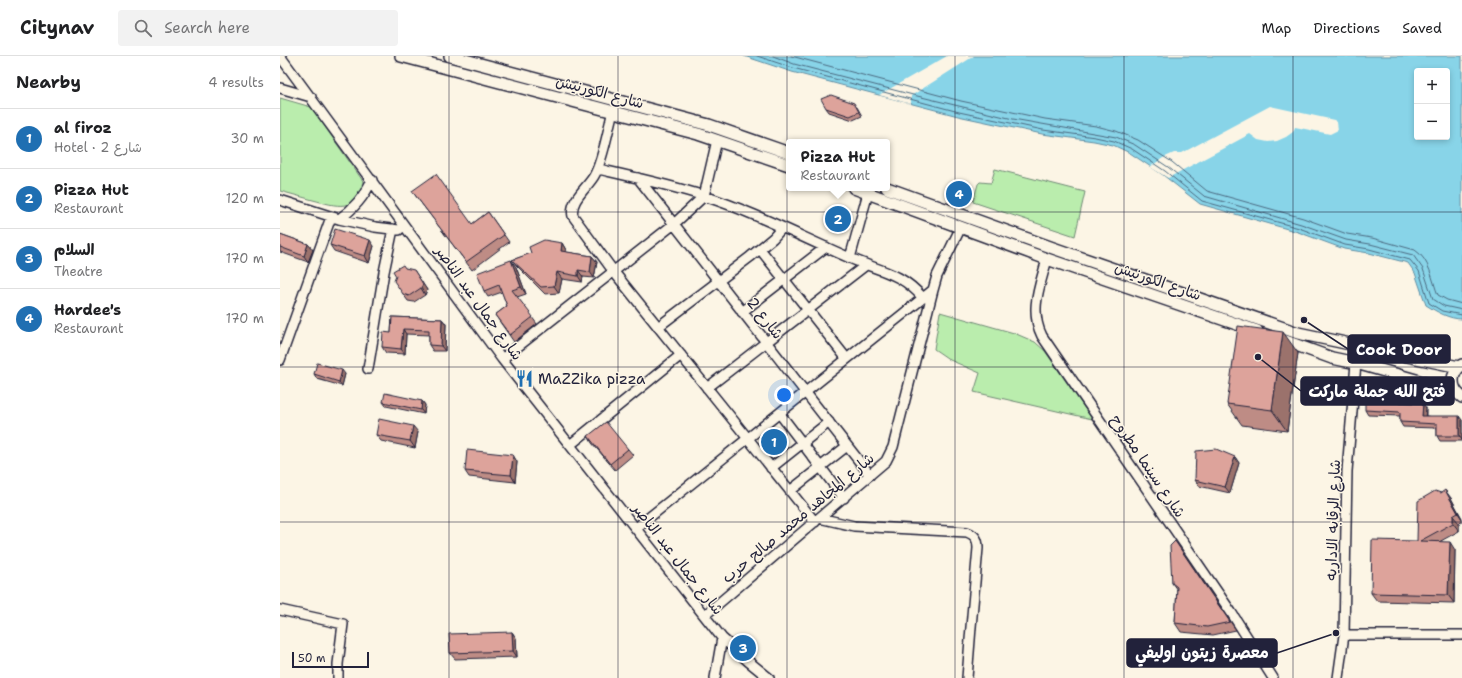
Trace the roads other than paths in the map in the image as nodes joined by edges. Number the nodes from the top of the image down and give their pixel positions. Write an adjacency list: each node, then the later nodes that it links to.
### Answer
1 (280, 56): 5 (street, شارع جمال عبد الناصر)
2 (401, 56): 6 (street, شارع الكورنيش)
3 (450, 56): 8 (street, شارع الكورنيش)
4 (280, 88): 5 (street)
5 (311, 97): 12 (street, شارع جمال عبد الناصر)
6 (613, 111): 7 (street, شارع الكورنيش); 10 (street)
7 (717, 140): 9 (street, شارع الكورنيش); 16 (street)
8 (786, 152)
9 (786, 164)
10 (598, 169): 11 (street); 29 (street)
11 (638, 178): 16 (street); 19 (street, شارع 2)
12 (372, 180): 18 (street); 23 (street, شارع جمال عبد الناصر)
13 (890, 189): 43 (street, شارع الكورنيش)
14 (862, 191): 15 (street, شارع الكورنيش)
15 (868, 193): 20 (street, شارع الكورنيش); 26 (street)
16 (704, 196): 19 (street); 21 (street)
17 (280, 200): 18 (street)
18 (335, 218): 22 (street); 41 (street)
19 (674, 224): 29 (street); 31 (street, شارع 2)
20 (961, 227): 27 (street, شارع الكورنيش); 32 (street, شارع المجاهد محمد صالح حرب)
21 (782, 228): 24 (street); 25 (street)
22 (393, 229): 23 (street); 44 (street)
23 (409, 231): 39 (street, شارع جمال عبد الناصر)
24 (826, 247): 26 (street); 30 (street)
25 (760, 249): 30 (street); 31 (street)
26 (850, 258): 28 (street)
27 (1047, 259): 42 (street, شارع الكورنيش); 70 (street, شارع سينما مطروح)
28 (866, 265): 33 (street); 34 (street)
29 (614, 272): 36 (street); 39 (street)
30 (784, 279): 34 (street); 35 (street)
31 (718, 281): 35 (street, شارع 2); 36 (street)
32 (932, 290): 33 (street); 56 (street, شارع المجاهد محمد صالح حرب)
33 (923, 298): 40 (street)
34 (808, 310): 37 (street); 40 (street)
35 (742, 312): 37 (street, شارع 2)
36 (658, 327): 38 (street)
37 (766, 343): 45 (street); 46 (street, شارع 2)
38 (681, 356): 45 (street); 52 (street)
39 (502, 359): 52 (street, شارع جمال عبد الناصر)
40 (847, 359): 46 (street)
41 (280, 360)
42 (1356, 363): 47 (street, شارع الكورنيش); 63 (street, شارع الرقابه الاداريه)
43 (1461, 366): 47 (street)
44 (368, 369)
45 (707, 388): 50 (street)
46 (806, 393): 48 (street); 49 (street, شارع 2)
47 (1459, 394)
48 (780, 414): 50 (street); 51 (street)
49 (829, 422): 51 (street); 53 (street, شارع 2)
50 (748, 439): 55 (street); 60 (street)
51 (802, 443): 54 (street); 55 (street)
52 (570, 445): 60 (street, شارع جمال عبد الناصر)
53 (847, 446): 54 (street); 56 (street, شارع 2)
54 (821, 467): 57 (street); 58 (street)
55 (771, 468): 57 (street)
56 (870, 475): 58 (street, شارع المجاهد محمد صالح حرب)
57 (790, 492): 59 (street)
58 (844, 498): 59 (street, شارع المجاهد محمد صالح حرب)
59 (817, 520): 62 (street, شارع المجاهد محمد صالح حرب); 69 (street)
60 (636, 528): 62 (street, شارع جمال عبد الناصر)
61 (280, 610): 66 (street)
62 (705, 615): 65 (street, شارع جمال عبد الناصر)
63 (1344, 635): 64 (street); 71 (street, شارع الرقابه الاداريه)
64 (1462, 635)
65 (722, 638): 67 (street, شارع جمال عبد الناصر); 68 (street, شارع جمال عبد الناصر)
66 (338, 678)
67 (716, 678)
68 (769, 678)
69 (967, 678)
70 (1273, 678)
71 (1338, 678)

